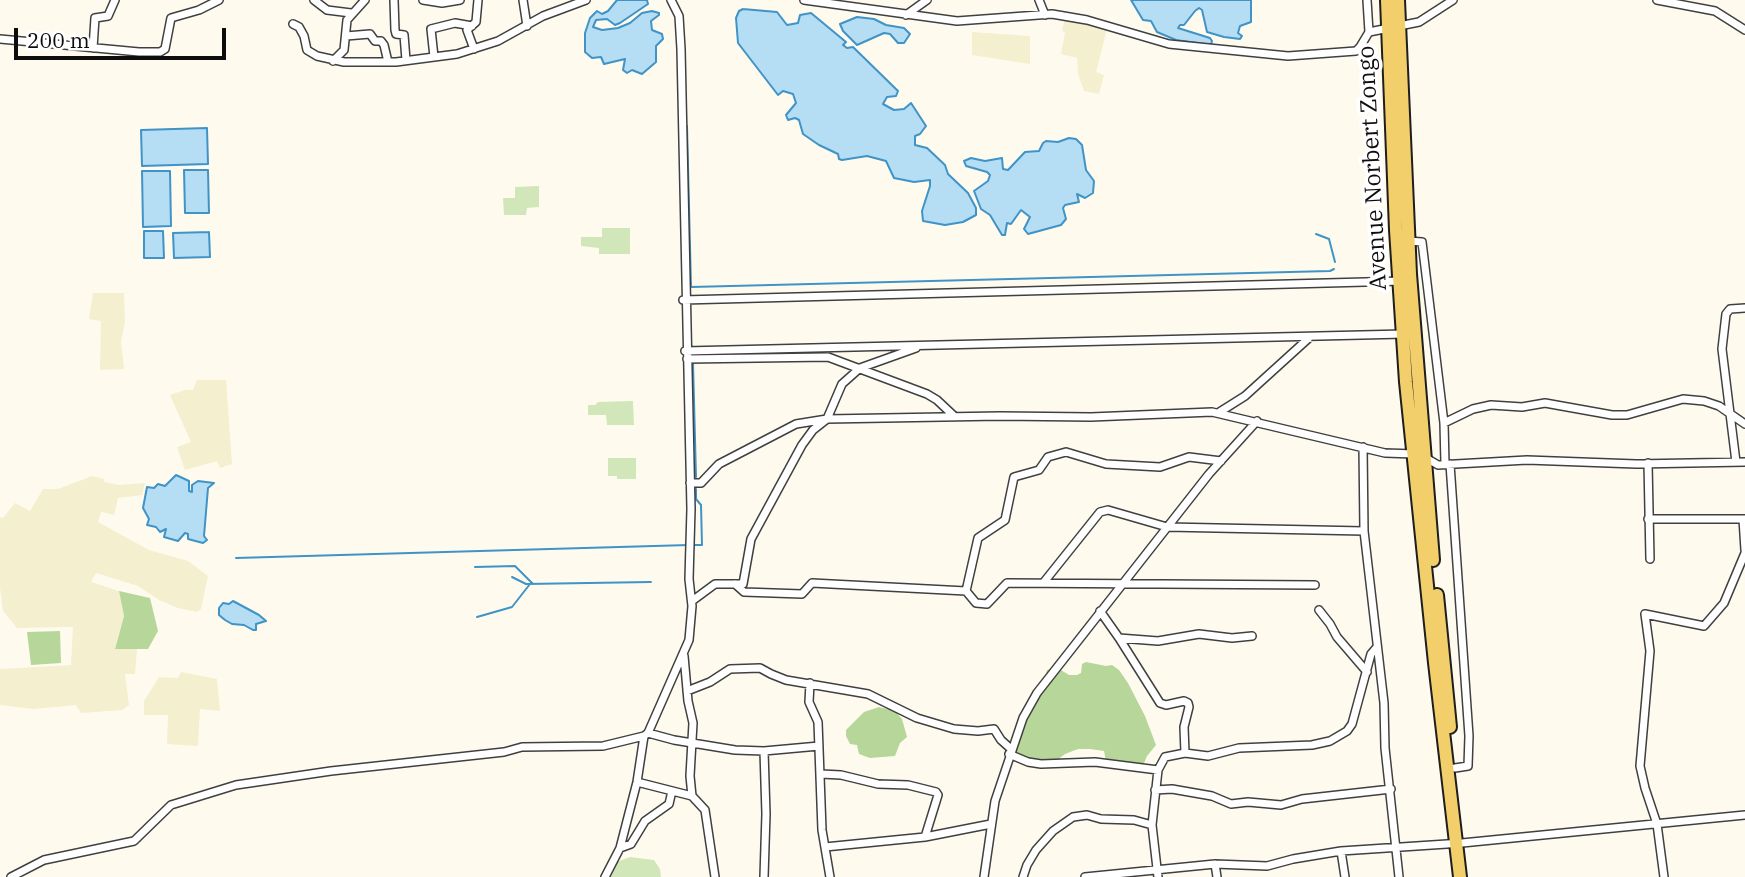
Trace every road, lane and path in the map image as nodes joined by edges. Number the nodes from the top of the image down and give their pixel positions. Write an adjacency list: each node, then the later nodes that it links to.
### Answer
1 (115, 0): 32 (street)
2 (219, 0): 32 (street)
3 (314, 0): 21 (street)
4 (365, 0): 21 (street)
5 (394, 0): 35 (street)
6 (423, 0): 7 (street)
7 (460, 0)
8 (478, 0): 25 (street)
9 (523, 0): 26 (street)
10 (586, 0): 20 (street)
11 (671, 0): 40 (street)
12 (809, 0): 22 (street)
13 (926, 0): 22 (street)
14 (1039, 0): 23 (street)
15 (1367, 0): 29 (street)
16 (1387, 0): 27 (main road, Avenue Norbert Zongo)
17 (1398, 0): 27 (main road, Avenue Norbert Zongo)
18 (1453, 0): 27 (street)
19 (1657, 0): 28 (street)
20 (574, 2): 26 (street)
21 (351, 13): 30 (street)
22 (906, 15): 23 (street)
23 (1045, 15): 29 (street)
24 (293, 24): 36 (street)
25 (472, 26): 33 (street); 34 (street)
26 (527, 26): 33 (street)
27 (1393, 27): 29 (street); 38 (main road, Avenue Norbert Zongo); 39 (main road, Avenue Norbert Zongo)
28 (1745, 30)
29 (1369, 32)
30 (346, 36): 36 (street); 37 (street)
31 (0, 38): 32 (street)
32 (93, 48)
33 (474, 49): 34 (street)
34 (434, 57): 35 (street)
35 (406, 60): 37 (street)
36 (333, 61): 37 (street)
37 (388, 62)
38 (1408, 241): 39 (main road, Avenue Norbert Zongo); 52 (street)
39 (1405, 281): 40 (street); 42 (main road, Avenue Norbert Zongo)
40 (684, 300): 45 (street)
41 (1745, 308): 48 (street)
42 (1408, 333): 43 (street); 55 (main road, Avenue Norbert Zongo)
43 (1310, 336): 44 (street); 47 (street)
44 (923, 346): 45 (street); 46 (street)
45 (686, 353): 46 (street); 60 (street)
46 (860, 369): 49 (street); 50 (street)
47 (1218, 412): 49 (street); 51 (street)
48 (1730, 414): 52 (street); 53 (street); 57 (street)
49 (954, 416): 50 (street)
50 (827, 419): 60 (street); 68 (street)
51 (1257, 421): 54 (street); 56 (street)
52 (1444, 423): 59 (street)
53 (1745, 424)
54 (1363, 447): 55 (street); 64 (street)
55 (1418, 455): 59 (street); 88 (main road); 101 (main road)
56 (1222, 461): 63 (street); 71 (street)
57 (1741, 462): 58 (street)
58 (1648, 463): 59 (street); 61 (street)
59 (1448, 464): 88 (street)
60 (690, 483): 72 (street)
61 (1648, 519): 62 (street); 66 (street)
62 (1744, 519): 65 (street)
63 (1167, 527): 64 (street); 67 (street); 70 (street)
64 (1364, 531): 77 (street)
65 (1745, 552): 98 (street)
66 (1650, 559)
67 (1044, 582): 70 (street); 71 (street)
68 (735, 584): 71 (street); 72 (street)
69 (1315, 584): 70 (street)
70 (1120, 585): 74 (street)
71 (966, 591)
72 (692, 601): 78 (street)
73 (1319, 610): 79 (street)
74 (1100, 611): 76 (street); 86 (street)
75 (1252, 636): 76 (street)
76 (1119, 638): 87 (street)
77 (1377, 647): 79 (street); 92 (street)
78 (683, 655): 81 (street); 82 (street)
79 (1367, 672): 87 (street)
80 (810, 682): 81 (street); 84 (street); 86 (street)
81 (687, 691): 83 (street)
82 (646, 735): 83 (street); 91 (street); 108 (street)
83 (693, 744): 85 (street); 95 (street)
84 (818, 746): 85 (street); 90 (street)
85 (764, 751): 111 (street)
86 (1010, 752): 89 (street); 97 (street)
87 (1185, 753): 89 (street)
88 (1455, 768): 101 (main road)
89 (1158, 771): 93 (street)
90 (821, 774): 100 (street); 103 (street)
91 (637, 782): 94 (street); 104 (street)
92 (1391, 789): 93 (street); 102 (street)
93 (1155, 790): 99 (street)
94 (672, 791): 95 (street); 104 (street)
95 (692, 796): 110 (street)
96 (1745, 815): 98 (street)
97 (991, 824): 100 (street); 113 (street)
98 (1657, 824): 101 (street); 121 (street)
99 (1152, 825): 107 (street); 114 (street)
100 (925, 837): 103 (street)
101 (1460, 844): 102 (street); 119 (main road); 120 (main road)
102 (1396, 846): 105 (street); 118 (street)
103 (825, 847): 112 (street)
104 (620, 848): 109 (street)
105 (1341, 850): 106 (street); 117 (street)
106 (1215, 864): 107 (street); 116 (street)
107 (1158, 873): 115 (street)
108 (11, 877)
109 (605, 877)
110 (715, 877)
111 (764, 877)
112 (830, 877)
113 (984, 877)
114 (1023, 877)
115 (1085, 877)
116 (1217, 877)
117 (1345, 877)
118 (1399, 877)
119 (1460, 877)
120 (1466, 877)
121 (1664, 877)

